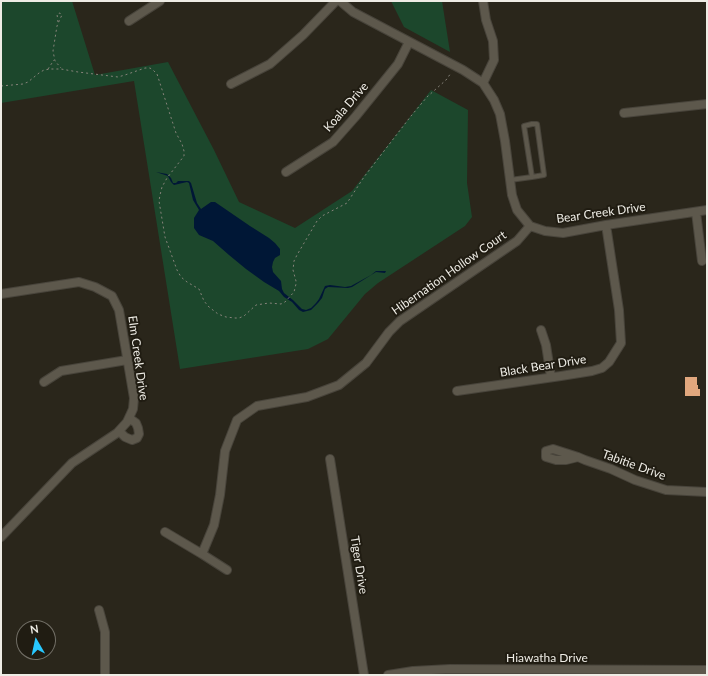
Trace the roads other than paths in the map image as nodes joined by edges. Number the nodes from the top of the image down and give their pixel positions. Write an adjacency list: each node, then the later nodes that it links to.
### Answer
1 (160, 1): 5 (street)
2 (336, 1): 8 (street)
3 (340, 1): 6 (street)
4 (483, 1): 7 (street)
5 (129, 21)
6 (409, 42): 7 (street); 11 (street, Koala Drive)
7 (483, 83): 13 (street)
8 (231, 84)
9 (707, 104): 10 (street)
10 (624, 113)
11 (286, 172)
12 (532, 177): 12 (lane); 13 (lane)
13 (510, 180): 17 (street)
14 (707, 210): 15 (street, Bear Creek Drive)
15 (696, 212): 16 (street, Bear Creek Drive); 18 (street)
16 (606, 225): 17 (street, Bear Creek Drive); 22 (street, Black Bear Drive)
17 (530, 226): 32 (street, Hibernation Hollow Court)
18 (702, 261)
19 (1, 294): 21 (street, Elm Creek Drive)
20 (541, 330): 22 (street)
21 (127, 360): 23 (street); 25 (street, Elm Creek Drive)
22 (551, 378): 24 (street, Black Bear Drive)
23 (44, 382)
24 (457, 391)
25 (129, 418): 26 (street, Elm Creek Drive); 26 (street)
26 (118, 431): 31 (street, Elm Creek Drive)
27 (578, 457): 29 (street, Tabitie Drive)
28 (330, 459): 37 (street, Tiger Drive)
29 (707, 492)
30 (165, 532): 32 (street)
31 (1, 537)
32 (202, 554): 33 (street)
33 (227, 570)
34 (99, 610): 36 (street)
35 (707, 670): 38 (street, Hiawatha Drive)
36 (105, 675)
37 (364, 675)
38 (388, 675)

